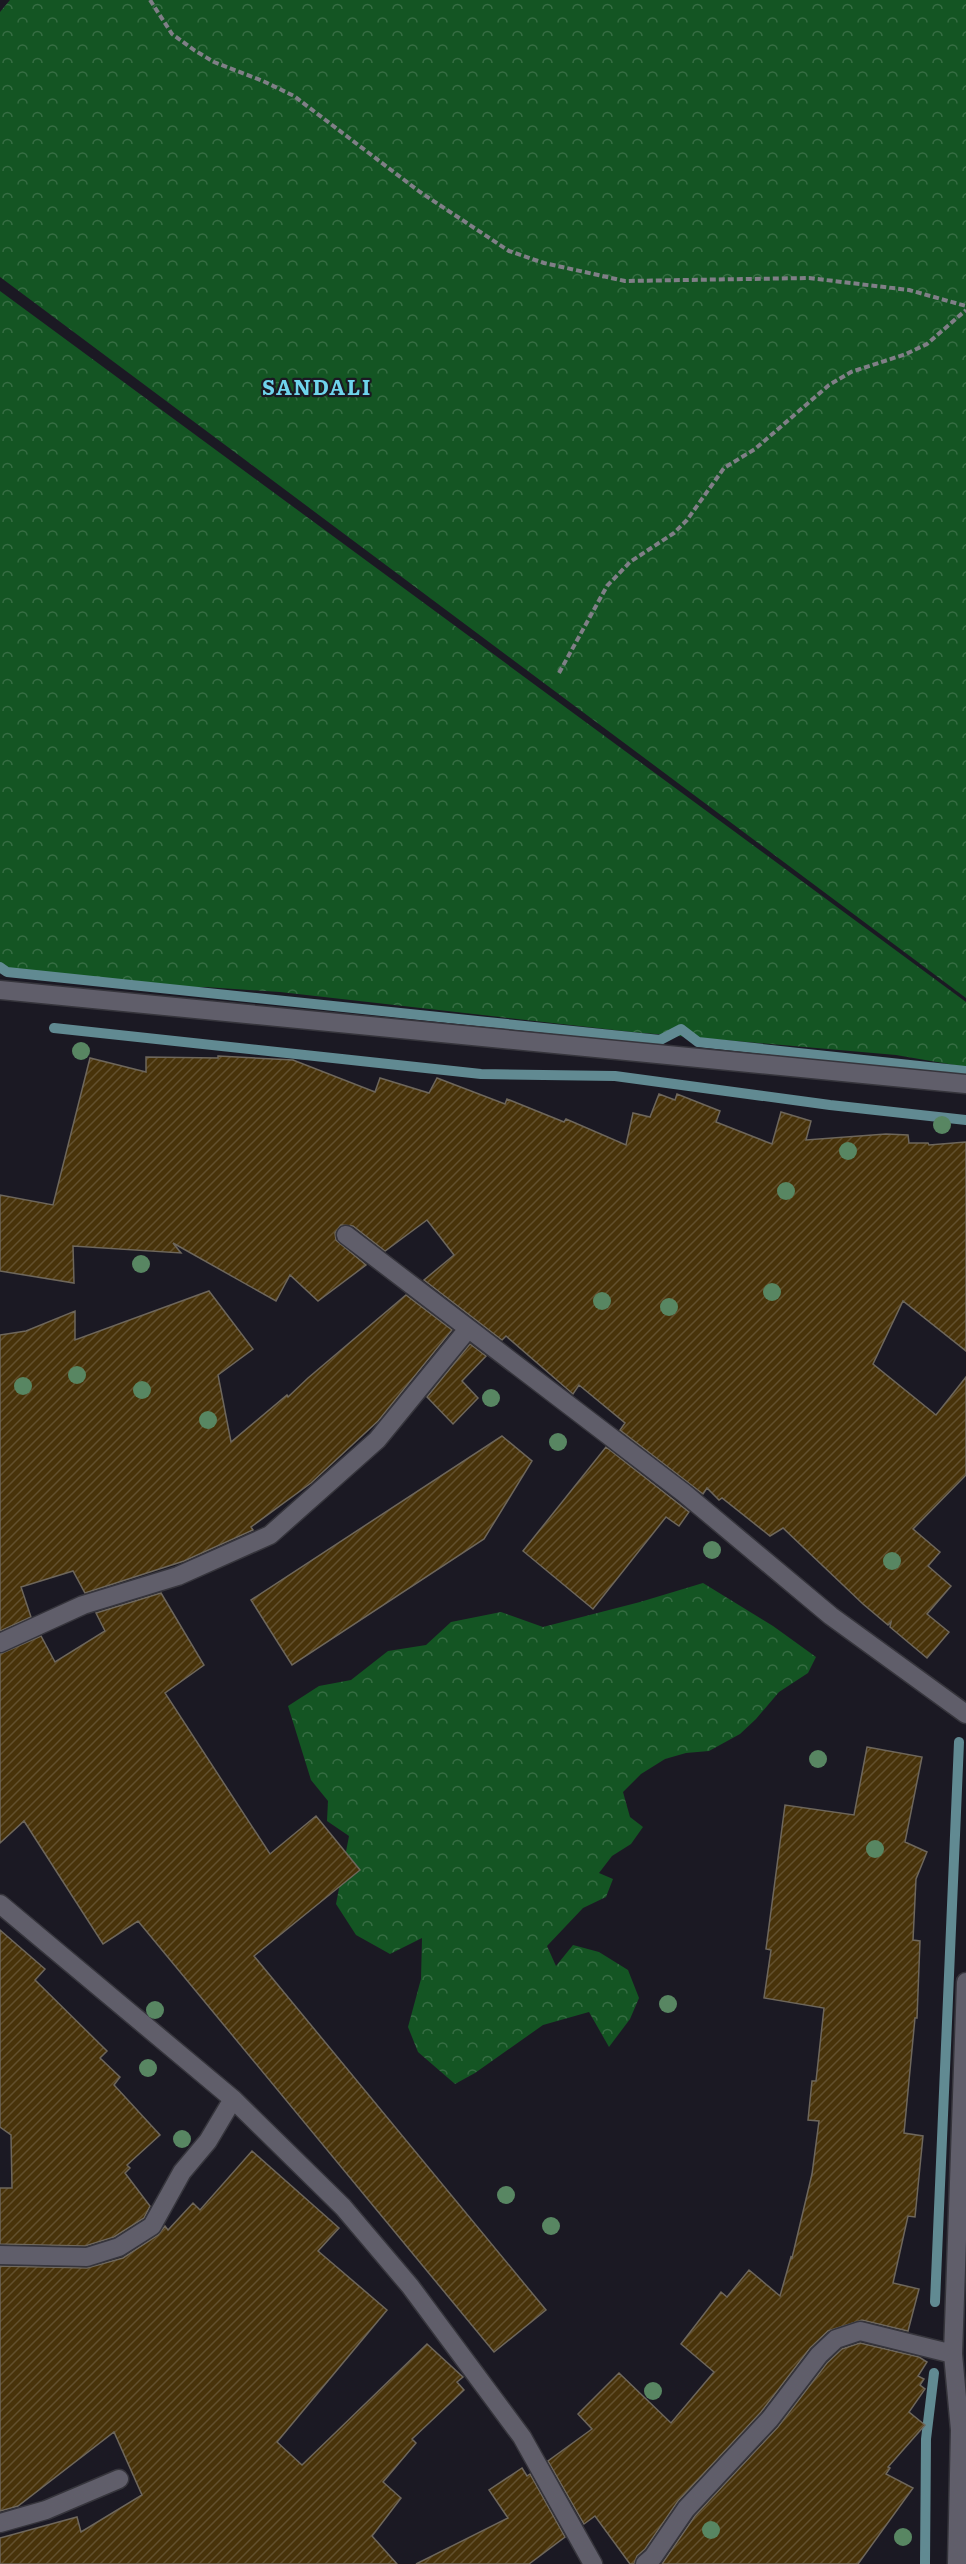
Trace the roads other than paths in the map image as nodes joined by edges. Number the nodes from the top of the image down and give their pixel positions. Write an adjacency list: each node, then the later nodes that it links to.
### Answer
1 (0, 990): 2 (street)
2 (966, 1084)
3 (346, 1235): 4 (street)
4 (468, 1329): 5 (street); 6 (street)
5 (0, 1643)
6 (966, 1714)
7 (0, 1904): 9 (street)
8 (966, 1982): 11 (street)
9 (233, 2098): 10 (street); 14 (street)
10 (0, 2255)
11 (953, 2354): 15 (street); 16 (street)
12 (119, 2479): 13 (street)
13 (0, 2523)
14 (593, 2564)
15 (645, 2564)
16 (957, 2564)

